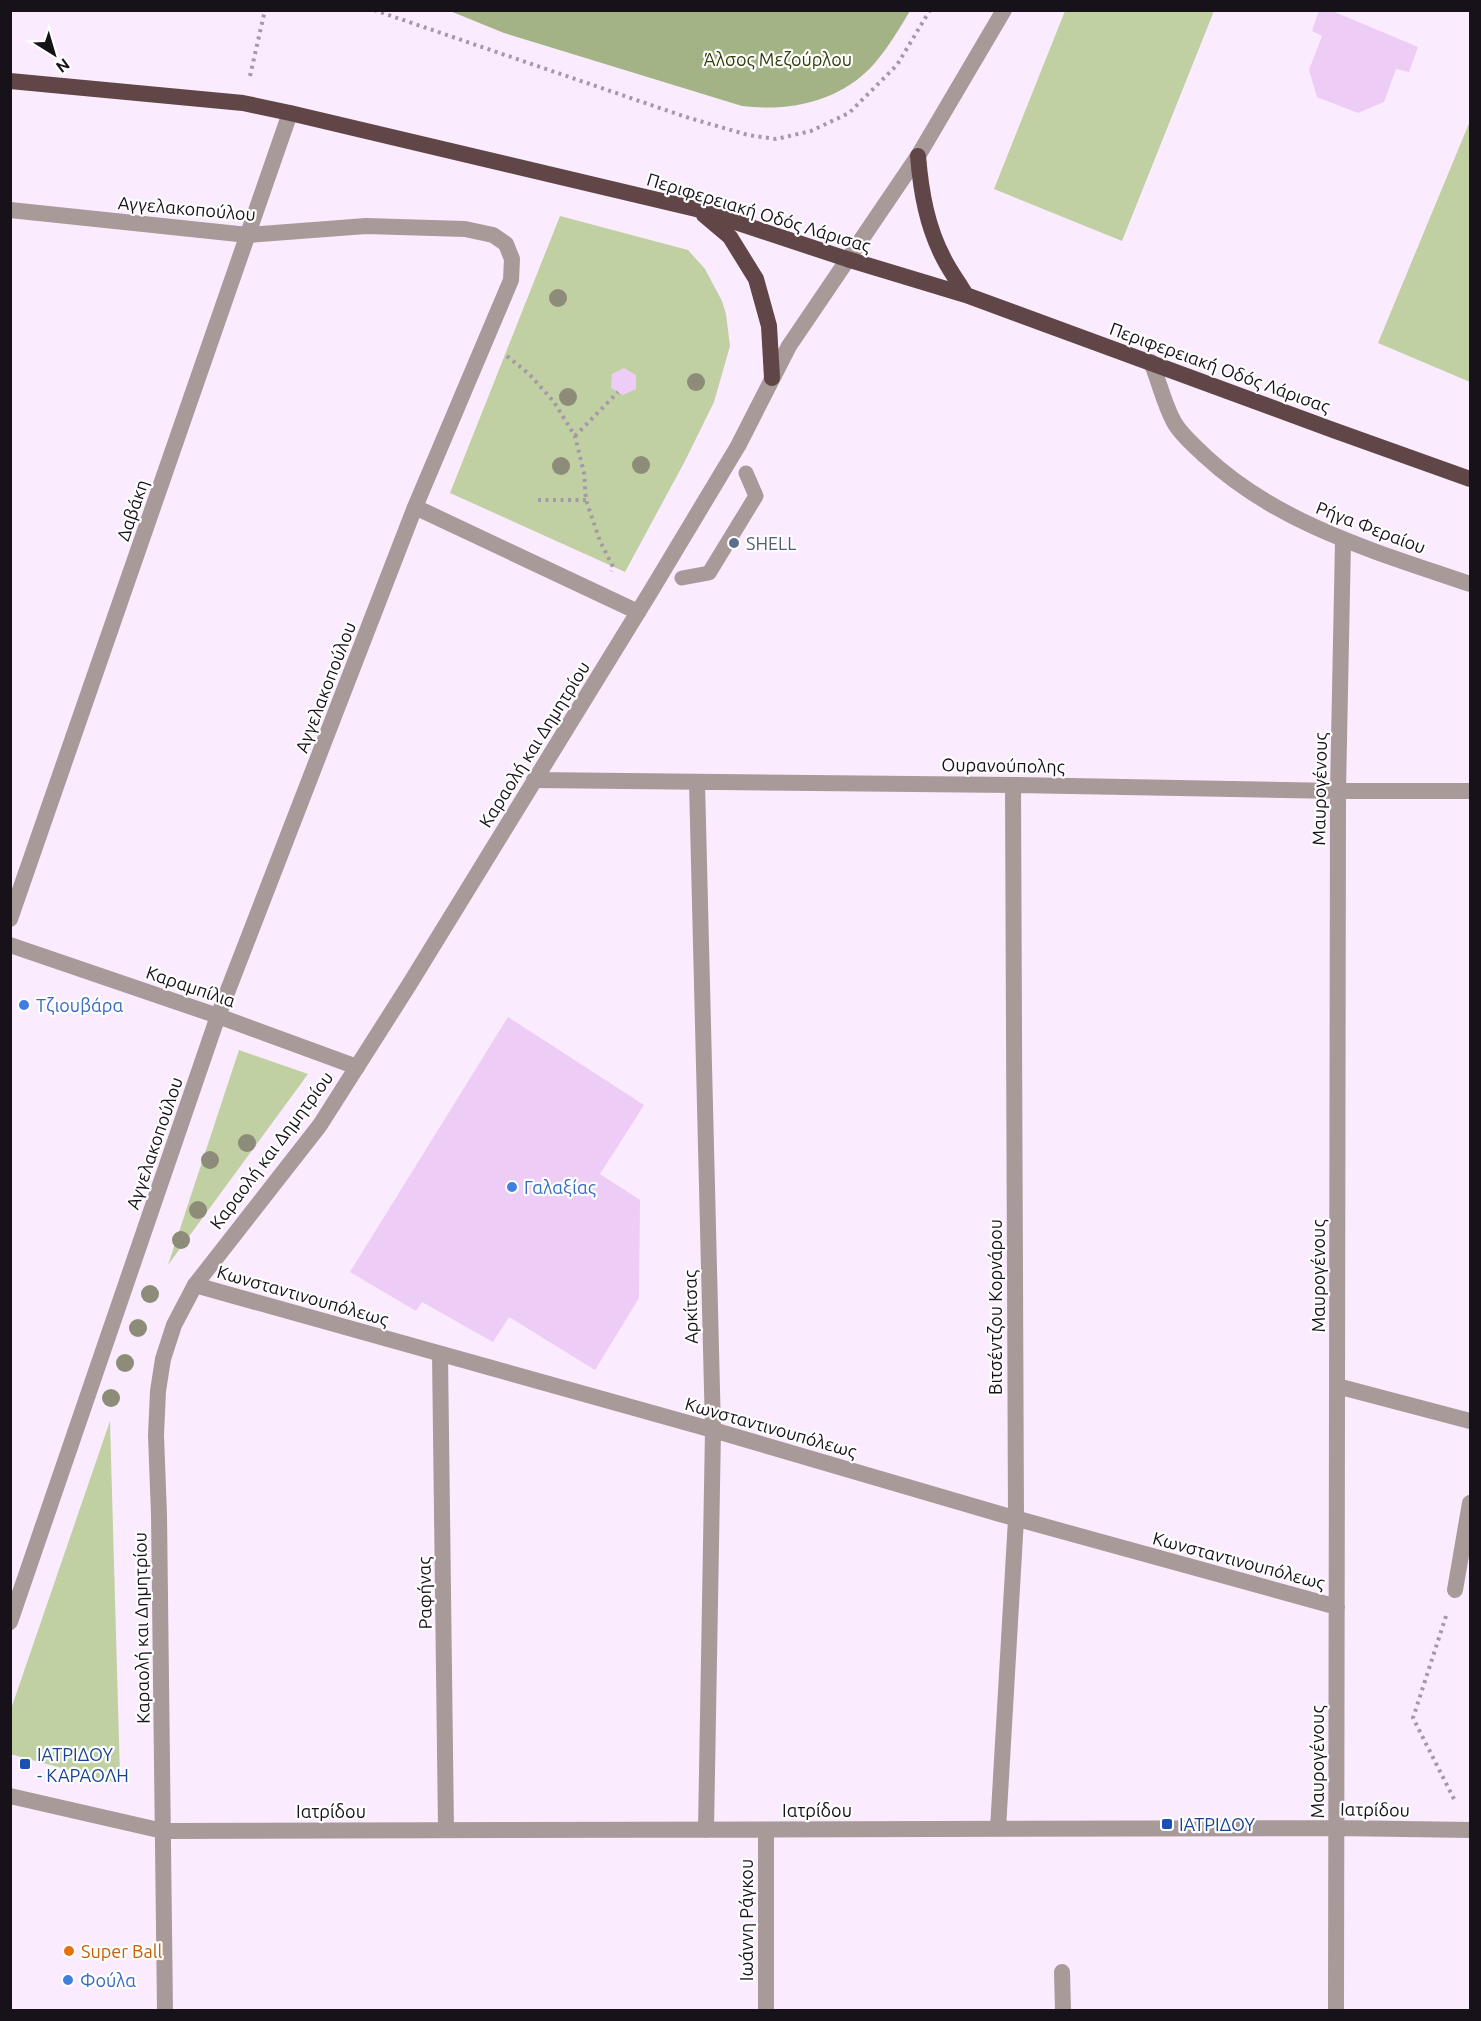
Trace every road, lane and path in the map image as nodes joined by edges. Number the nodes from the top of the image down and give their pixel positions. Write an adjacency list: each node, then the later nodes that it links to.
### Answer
1 (265, 10): 6 (path)
2 (374, 10): 3 (path)
3 (930, 10)
4 (1005, 10): 8 (street, Καραολή και Δημητρίου)
5 (10, 81): 6 (highway, Περιφερειακή Οδός Λάρισας)
6 (243, 103): 7 (highway, Περιφερειακή Οδός Λάρισας)
7 (290, 112): 9 (highway, Περιφερειακή Οδός Λάρισας); 11 (street, Δαβάκη)
8 (918, 156): 12 (street, Καραολή και Δημητρίου); 13 (highway)
9 (696, 209): 12 (highway, Περιφερειακή Οδός Λάρισας); 16 (highway)
10 (10, 210): 11 (street, Αγγελακοπούλου)
11 (248, 235): 14 (street, Αγγελακοπούλου); 34 (street, Δαβάκη)
12 (847, 259): 13 (highway, Περιφερειακή Οδός Λάρισας); 16 (street, Καραολή και Δημητρίου)
13 (966, 295): 15 (highway, Περιφερειακή Οδός Λάρισας)
14 (482, 345): 18 (path); 23 (street, Αγγελακοπούλου)
15 (1151, 362): 20 (highway, Περιφερειακή Οδός Λάρισας); 24 (street, Ρήγα Φεραίου)
16 (772, 378): 28 (street, Καραολή και Δημητρίου)
17 (618, 392): 18 (path)
18 (575, 436): 22 (path)
19 (746, 473): 25 (lane)
20 (1470, 478)
21 (538, 500): 22 (path)
22 (586, 500): 27 (path)
23 (415, 507): 27 (street); 36 (street, Αγγελακοπούλου)
24 (1343, 541): 26 (street, Ρήγα Φεραίου); 32 (street, Μαυρογένους)
25 (682, 579)
26 (1470, 584)
27 (599, 593): 28 (street)
28 (638, 612): 29 (street, Καραολή και Δημητρίου)
29 (534, 780): 30 (street, Ουρανούπολης); 37 (street, Καραολή και Δημητρίου)
30 (697, 782): 31 (street, Ουρανούπολης); 42 (street, Αρκίτσας)
31 (1013, 785): 32 (street, Ουρανούπολης); 44 (street, Βιτσέντζου Κορνάρου)
32 (1338, 791): 33 (street, Ουρανούπολης); 40 (street, Μαυρογένους)
33 (1470, 791)
34 (10, 919)
35 (10, 945): 36 (street, Καραμπίλια)
36 (218, 1016): 37 (street, Καραμπίλια); 47 (street, Αγγελακοπούλου)
37 (357, 1067): 38 (street, Καραολή και Δημητρίου)
38 (195, 1285): 39 (street, Κωνσταντινουπόλεως); 55 (street, Καραολή και Δημητρίου)
39 (440, 1354): 42 (street, Κωνσταντινουπόλεως); 51 (street, Ραφήνας)
40 (1337, 1386): 41 (street); 46 (street, Μαυρογένους)
41 (1470, 1421)
42 (712, 1430): 44 (street, Κωνσταντινουπόλεως); 52 (street, Αρκίτσας)
43 (1470, 1503): 45 (street)
44 (1016, 1519): 46 (street, Κωνσταντινουπόλεως); 50 (street, Βιτσέντζου Κορνάρου)
45 (1455, 1590): 54 (path)
46 (1337, 1607): 49 (street, Μαυρογένους)
47 (10, 1622)
48 (10, 1796): 55 (street, Ιατρίδου)
49 (1336, 1828): 50 (street, Ιατρίδου); 54 (street, Ιατρίδου); 60 (street, Μαυρογένους)
50 (998, 1829): 53 (street, Ιατρίδου)
51 (446, 1830): 52 (street, Ιατρίδου); 55 (street, Ιατρίδου)
52 (706, 1830): 53 (street, Ιατρίδου)
53 (766, 1830): 58 (street, Ιωάννη Ράγκου)
54 (1470, 1830)
55 (163, 1831): 57 (street, Καραολή και Δημητρίου)
56 (1062, 1972): 59 (street)
57 (165, 2010)
58 (766, 2010)
59 (1063, 2010)
60 (1336, 2010)

